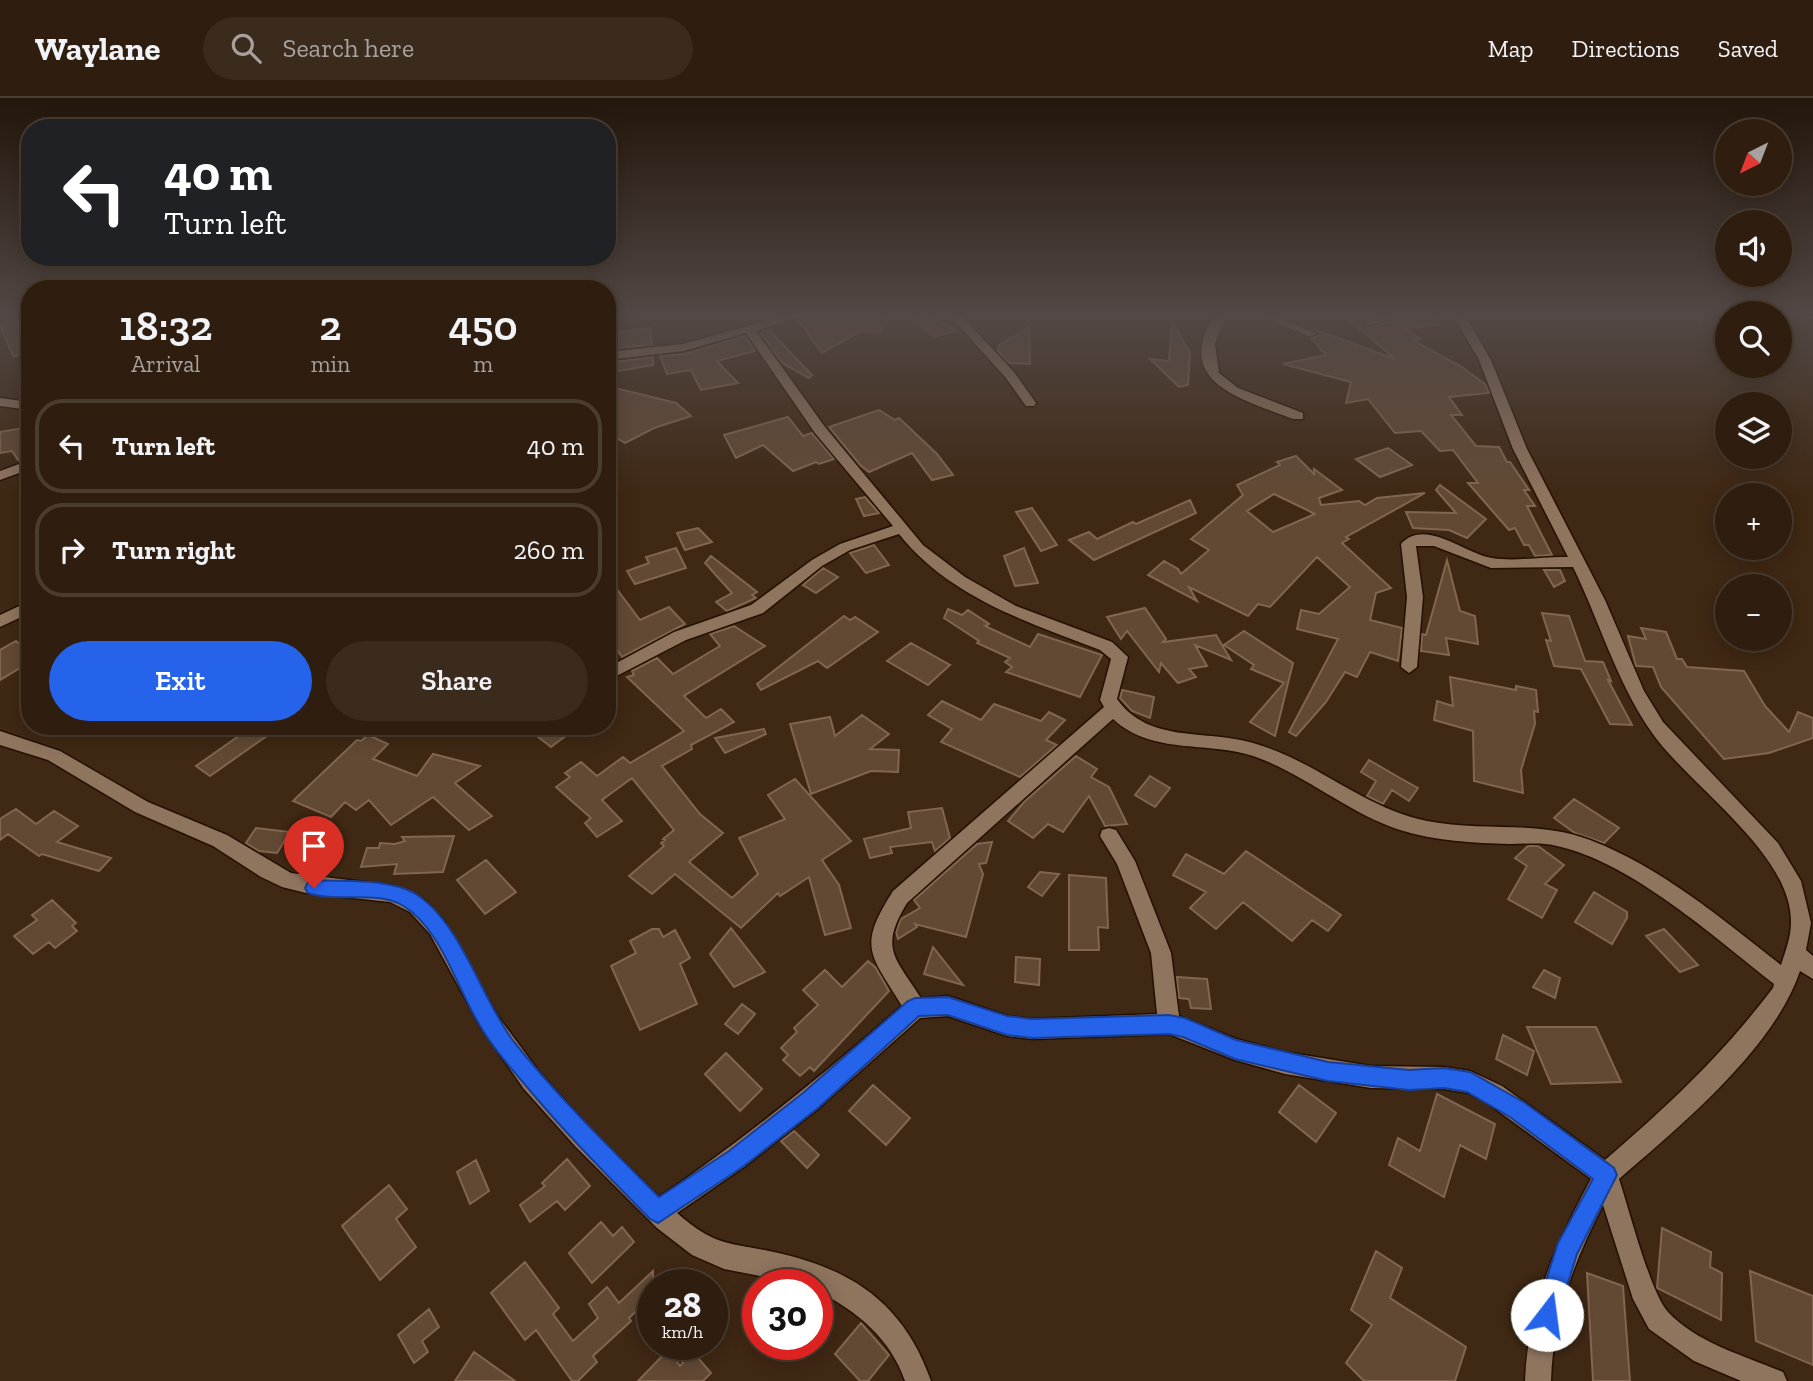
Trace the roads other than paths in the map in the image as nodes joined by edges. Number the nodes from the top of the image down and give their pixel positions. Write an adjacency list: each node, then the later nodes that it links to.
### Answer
1 (781, 375): 11 (street)
2 (1010, 375): 6 (street)
3 (1214, 375): 8 (street)
4 (1491, 375): 12 (street)
5 (0, 402): 7 (street)
6 (1030, 403)
7 (21, 405)
8 (1298, 416)
9 (21, 468): 10 (street)
10 (0, 476)
11 (901, 528): 16 (street); 17 (street)
12 (1578, 562): 15 (street); 20 (street)
13 (21, 611): 14 (street)
14 (0, 622)
15 (1409, 667)
16 (616, 670)
17 (1113, 709): 22 (street); 23 (street)
18 (0, 738): 26 (street)
19 (1109, 836): 24 (street)
20 (1795, 954): 21 (street); 22 (street)
21 (1813, 969)
22 (1786, 981): 25 (street)
23 (915, 1007): 24 (street); 26 (street)
24 (1169, 1024): 25 (street)
25 (1606, 1175): 28 (street); 29 (street)
26 (658, 1212): 27 (street)
27 (918, 1381)
28 (1538, 1381)
29 (1774, 1381)

